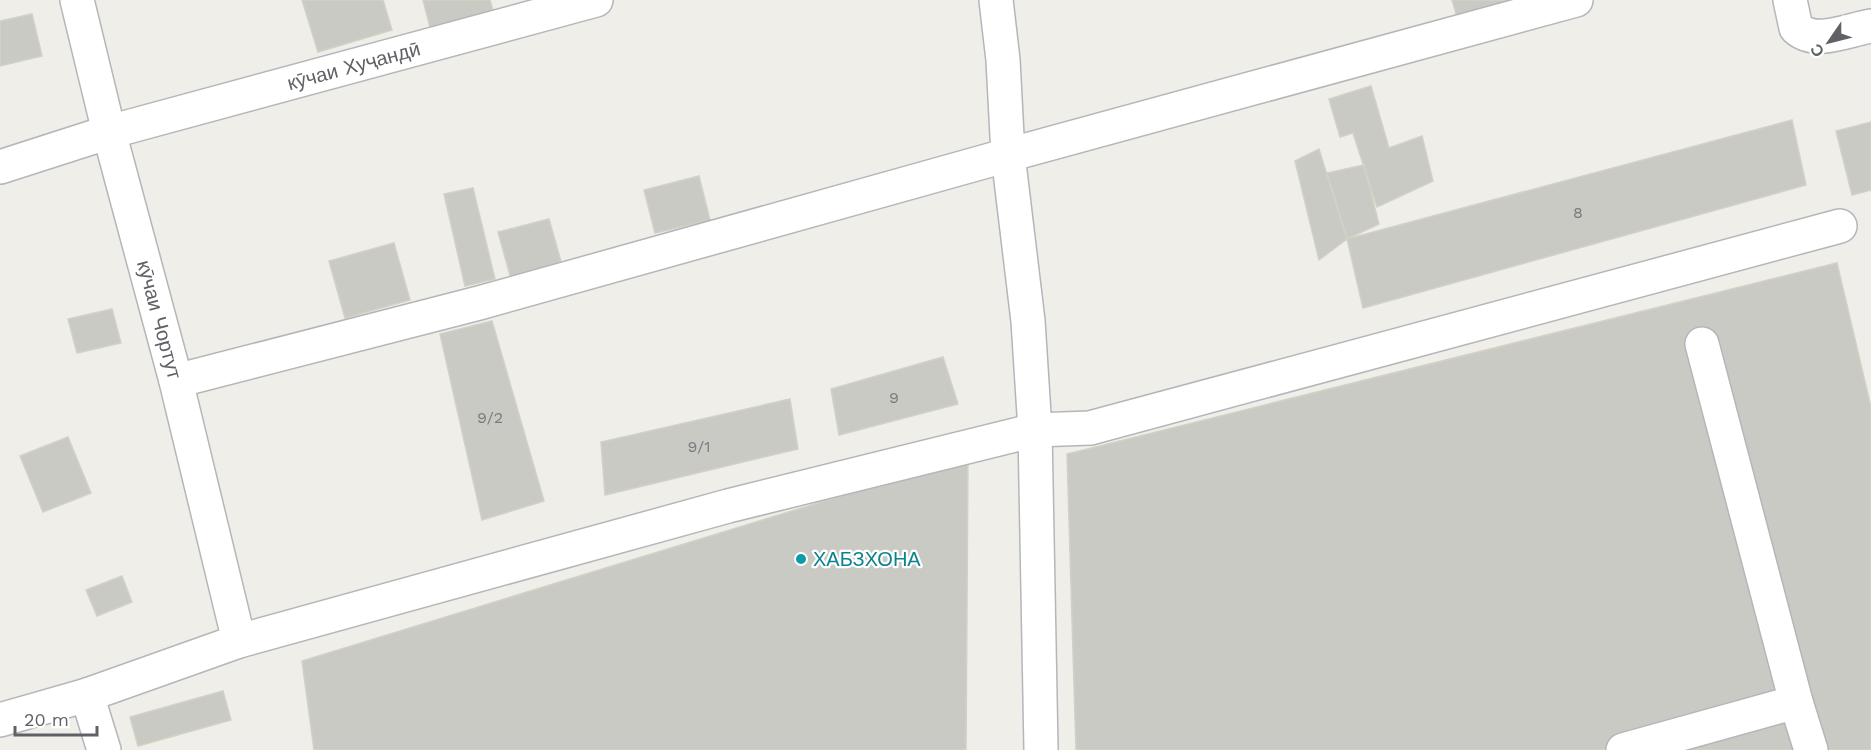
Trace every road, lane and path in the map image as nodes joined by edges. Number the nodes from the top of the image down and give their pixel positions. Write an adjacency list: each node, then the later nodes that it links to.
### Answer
1 (77, 0): 7 (street, кӯчаи Чортут)
2 (596, 0): 7 (street, кӯчаи Хуҷандӣ)
3 (996, 0): 8 (street)
4 (1576, 0): 8 (street)
5 (1790, 0): 6 (street)
6 (1871, 26)
7 (109, 132): 9 (street, кӯчаи Хуҷандӣ); 12 (street, кӯчаи Чортут)
8 (1008, 154): 12 (street); 13 (street)
9 (0, 167)
10 (1840, 226): 13 (street)
11 (1702, 344): 16 (street)
12 (176, 381): 14 (street, кӯчаи Чортут)
13 (1035, 430): 14 (street); 19 (street)
14 (238, 641): 15 (street)
15 (87, 695): 17 (street); 18 (street)
16 (1796, 702): 20 (street); 21 (street)
17 (0, 720)
18 (104, 750)
19 (1041, 750)
20 (1623, 750)
21 (1811, 750)

